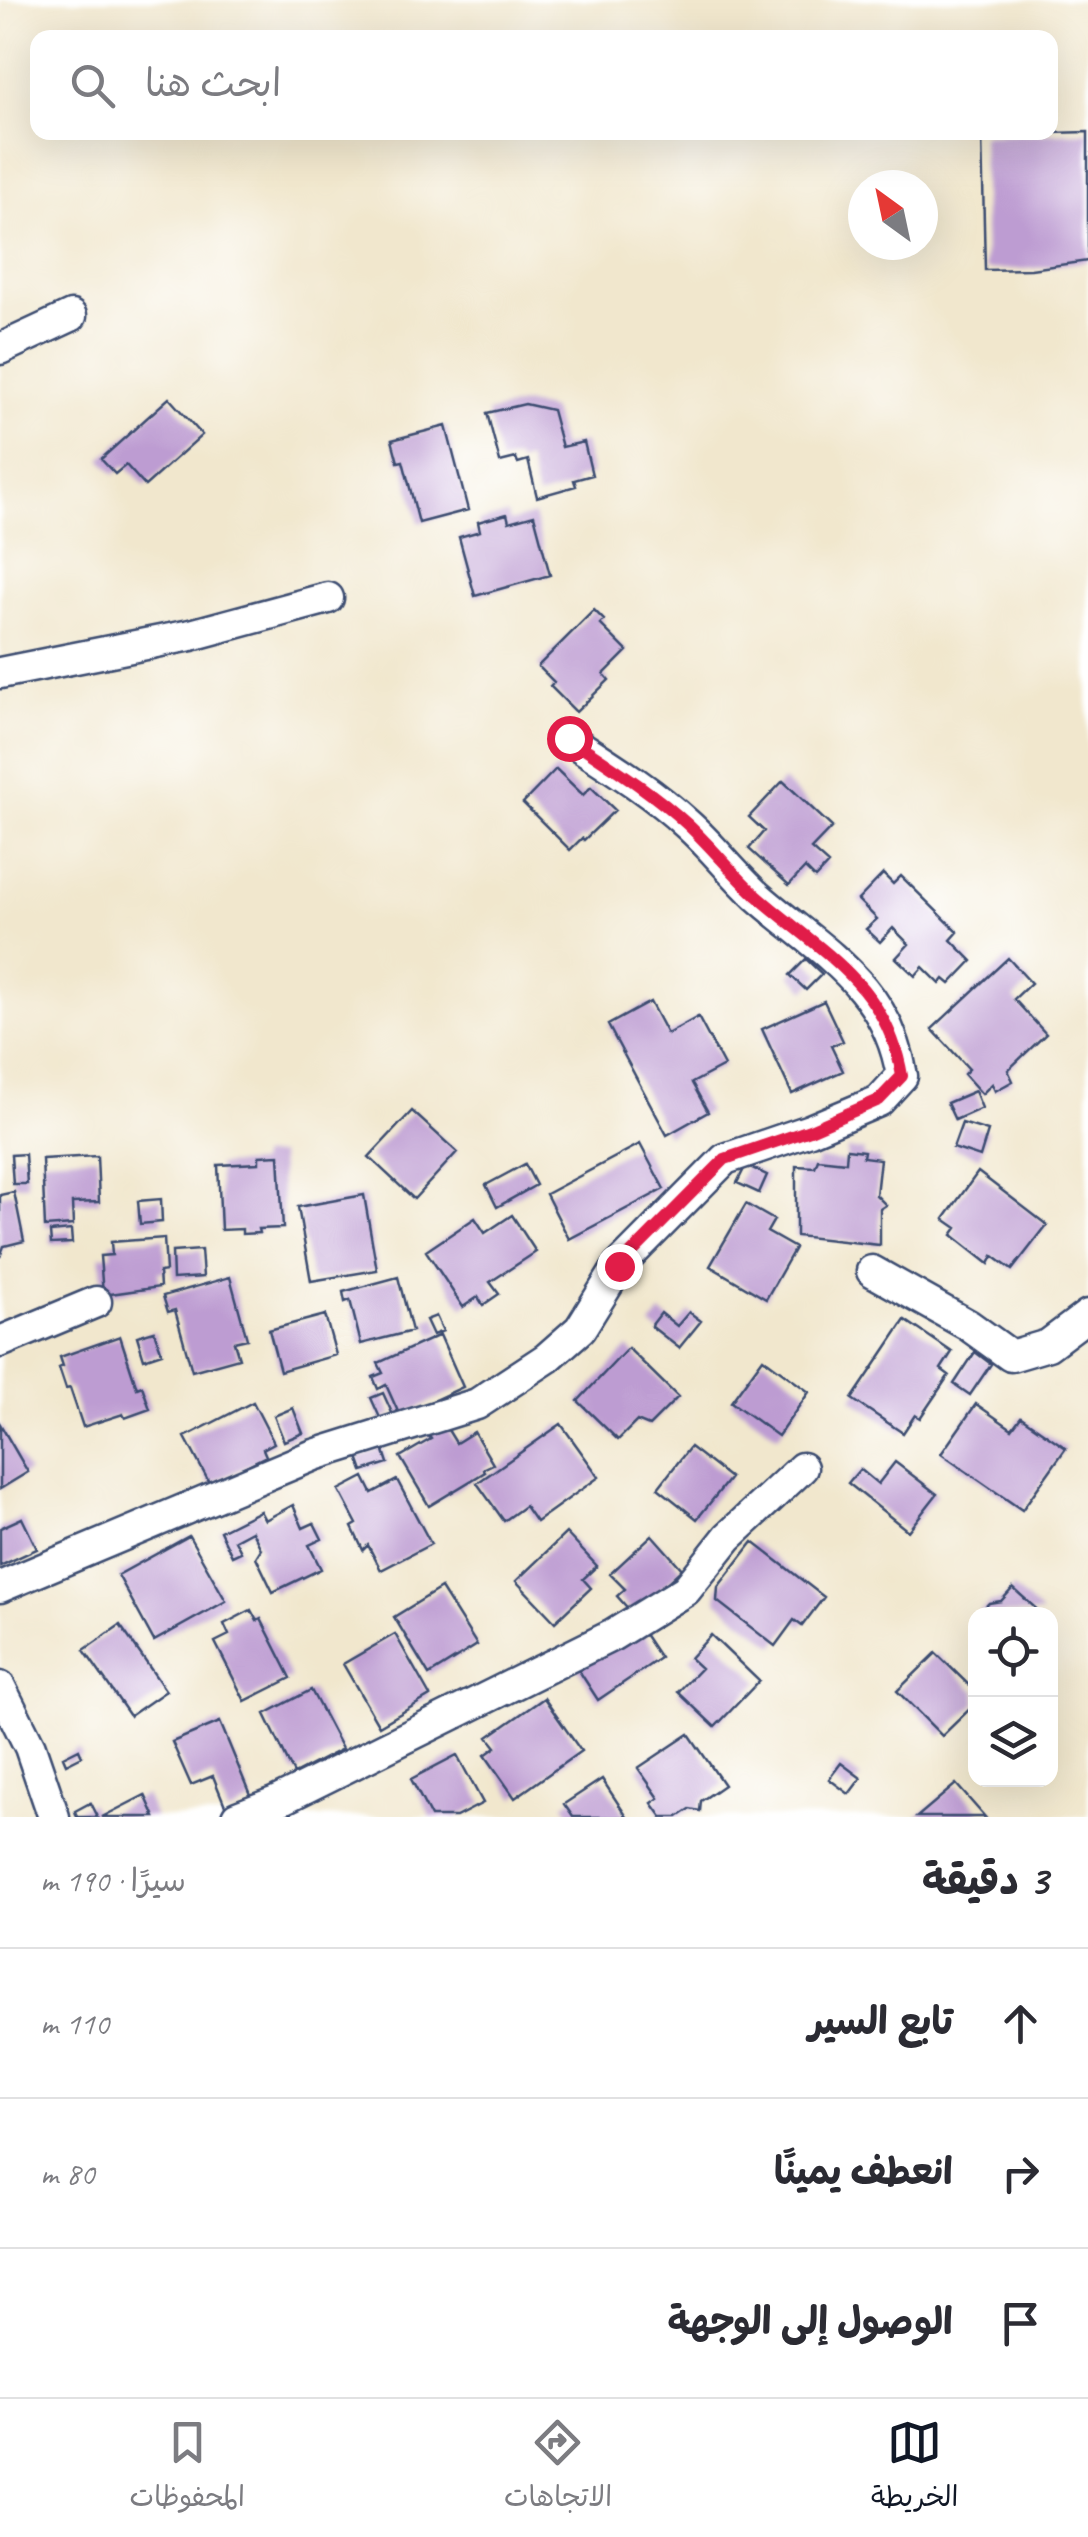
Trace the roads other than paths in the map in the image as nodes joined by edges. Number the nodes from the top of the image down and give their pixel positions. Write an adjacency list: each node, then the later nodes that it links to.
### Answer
1 (72, 316): 2 (street)
2 (0, 349)
3 (328, 598): 4 (street)
4 (0, 673)
5 (569, 738): 11 (street)
6 (872, 1271): 8 (street)
7 (96, 1302): 9 (street)
8 (1088, 1315)
9 (0, 1342)
10 (802, 1468): 14 (street)
11 (0, 1587)
12 (0, 1687): 13 (street)
13 (54, 1817)
14 (237, 1817)

